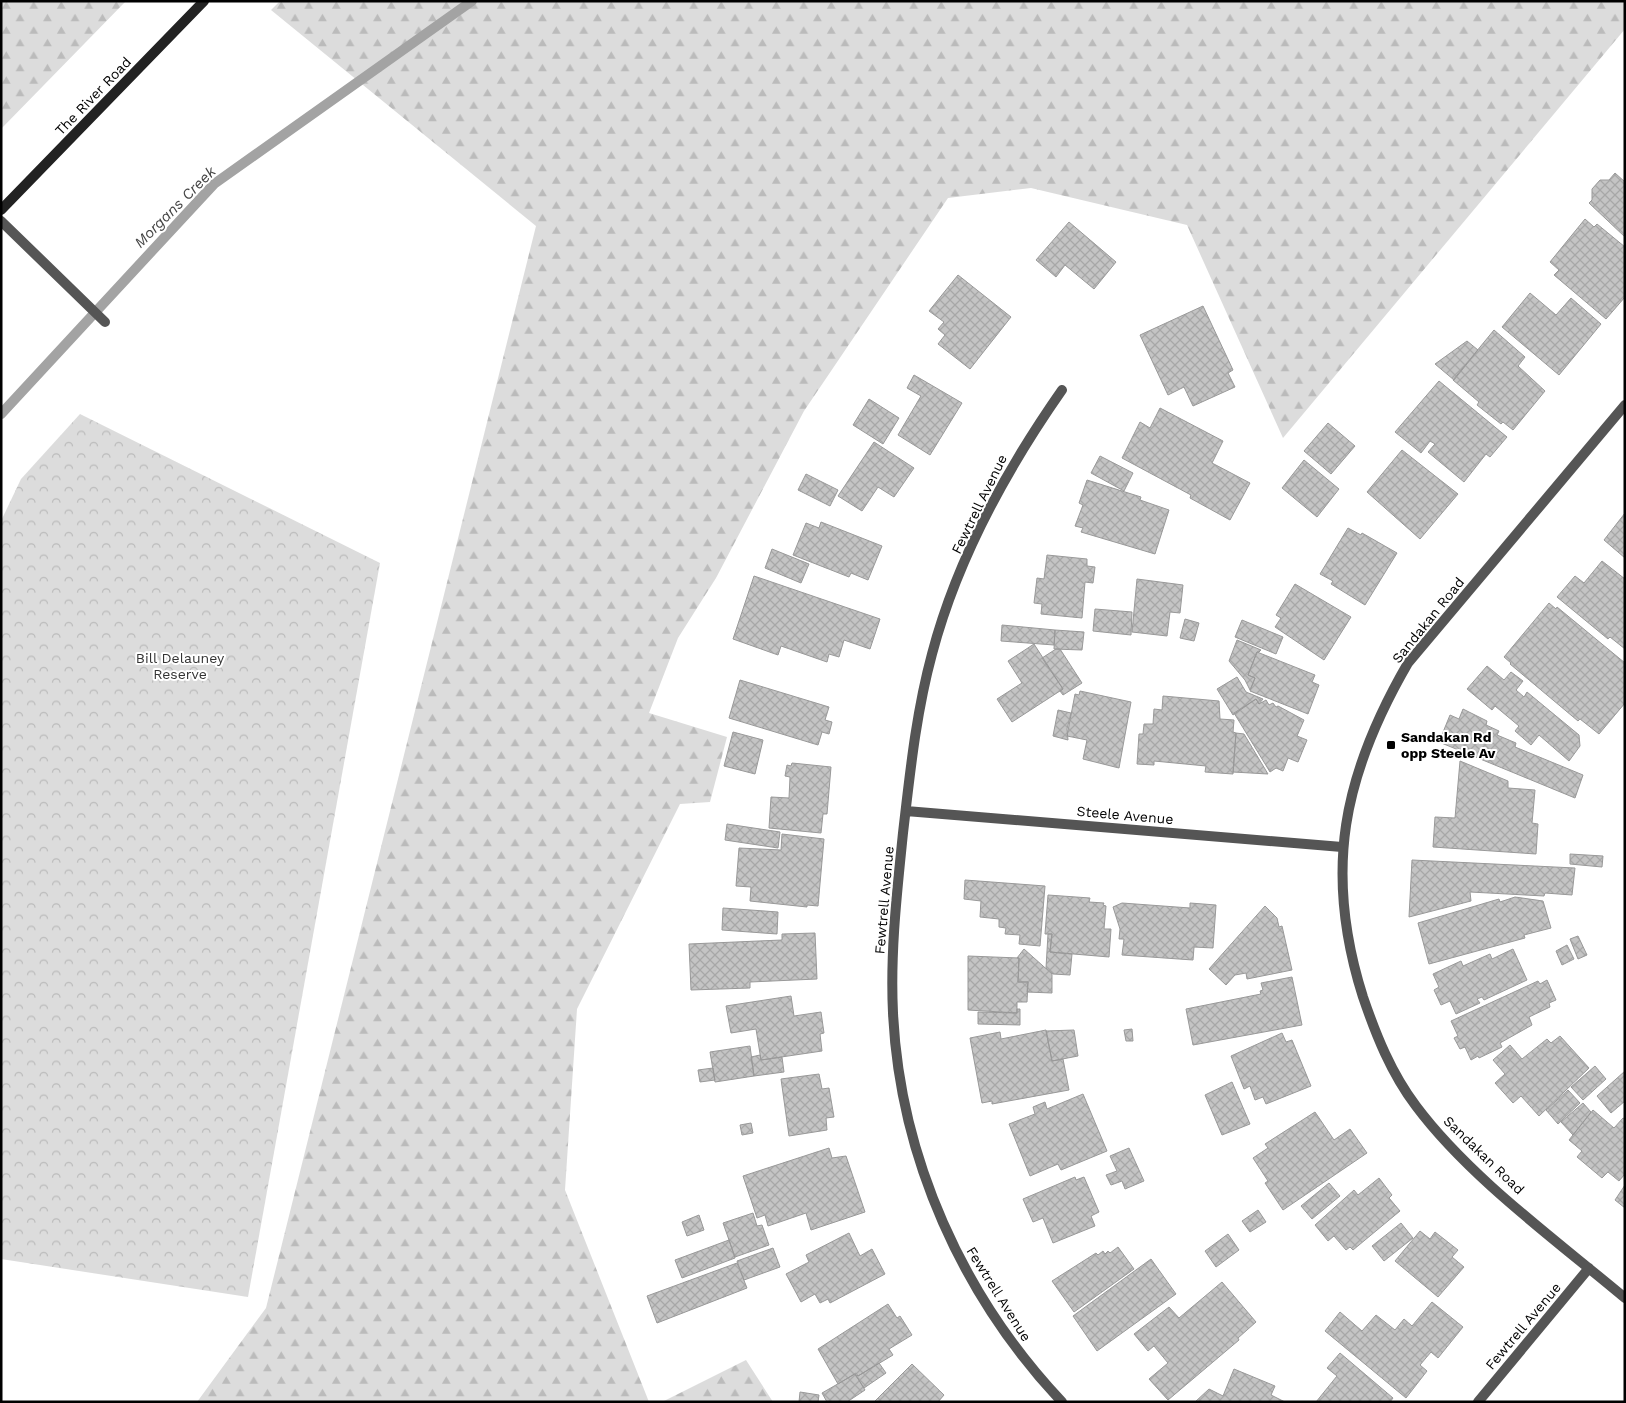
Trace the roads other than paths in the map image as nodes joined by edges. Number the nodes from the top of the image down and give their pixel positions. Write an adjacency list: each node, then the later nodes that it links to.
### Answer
1 (204, 1): 2 (main road, The River Road)
2 (1, 210)
3 (1, 221): 4 (street)
4 (105, 322)
5 (1062, 390): 7 (street, Fewtrell Avenue)
6 (1625, 405): 8 (street, Sandakan Road)
7 (906, 811): 8 (street, Steele Avenue); 11 (street, Fewtrell Avenue)
8 (1342, 847): 9 (street, Sandakan Road)
9 (1589, 1268): 10 (street, Sandakan Road); 12 (street, Fewtrell Avenue)
10 (1625, 1298)
11 (1062, 1402)
12 (1478, 1402)

